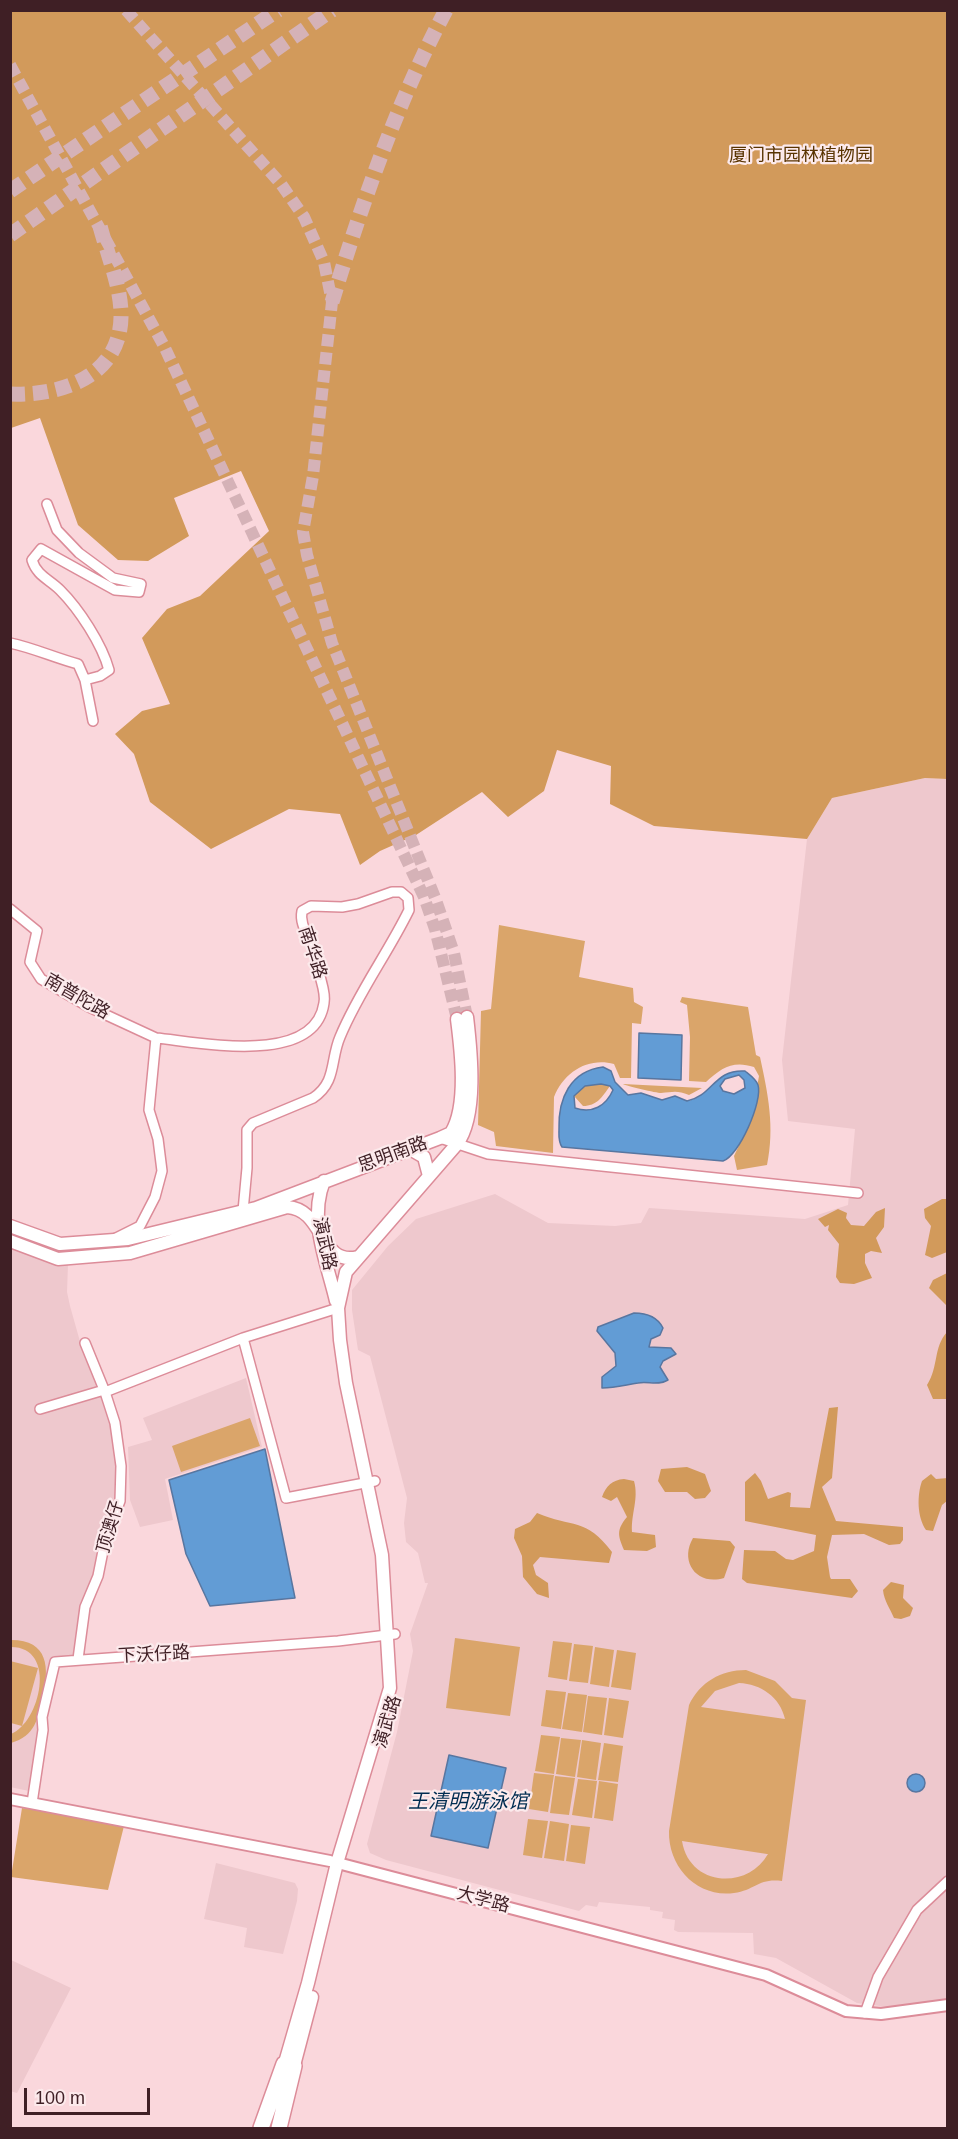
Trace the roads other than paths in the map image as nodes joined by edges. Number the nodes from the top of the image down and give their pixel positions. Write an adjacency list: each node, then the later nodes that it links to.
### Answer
1 (47, 504): 3 (street)
2 (10, 643): 3 (street)
3 (85, 680): 4 (street)
4 (93, 721)
5 (10, 909): 6 (street, 南普陀路)
6 (156, 1038): 13 (street, 南华路); 16 (street)
7 (440, 1138): 8 (street, 思明南路); 8 (main road); 9 (main road, 思明南路)
8 (457, 1144): 10 (main road); 12 (street, 思明南路)
9 (410, 1149): 10 (main road); 11 (main road, 思明南路)
10 (429, 1176): 18 (main road)
11 (324, 1181): 13 (main road, 思明南路); 15 (main road, 演武路)
12 (858, 1193)
13 (243, 1211): 16 (main road, 思明南路)
14 (10, 1226): 16 (main road, 思明南路)
15 (320, 1233): 17 (main road); 18 (main road); 19 (main road, 演武路)
16 (111, 1241)
17 (10, 1242)
18 (358, 1257): 19 (main road)
19 (338, 1308): 20 (street); 24 (main road, 演武路)
20 (243, 1338): 22 (street); 24 (street)
21 (85, 1343): 22 (street, 顶澳仔)
22 (104, 1391): 23 (street); 26 (street, 顶澳仔)
23 (40, 1409)
24 (371, 1482): 25 (main road, 演武路)
25 (391, 1634): 26 (street, 下沃仔路); 29 (main road, 演武路)
26 (78, 1659): 28 (street, 下沃仔路)
27 (10, 1799): 28 (street, 大学路)
28 (32, 1803): 29 (street, 大学路)
29 (341, 1864): 32 (street, 大学路); 33 (main road, 演武路)
30 (948, 1881): 32 (street)
31 (948, 2005): 32 (street, 大学路)
32 (865, 2013)
33 (289, 2065): 34 (highway); 35 (main road, 演武路); 36 (highway)
34 (261, 2128)
35 (269, 2128)
36 (278, 2128)

